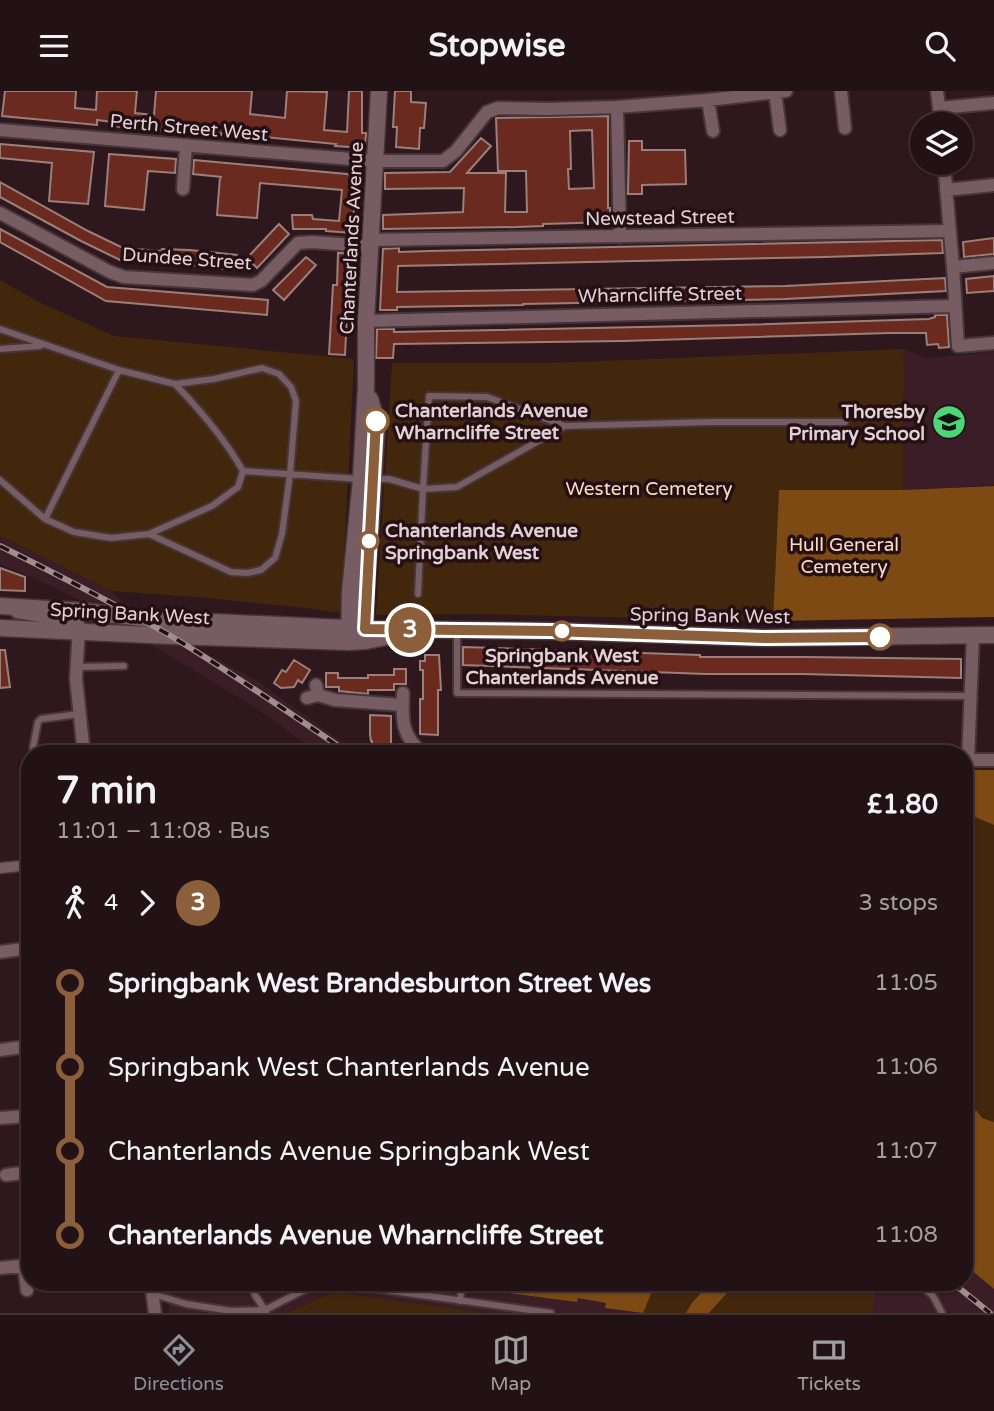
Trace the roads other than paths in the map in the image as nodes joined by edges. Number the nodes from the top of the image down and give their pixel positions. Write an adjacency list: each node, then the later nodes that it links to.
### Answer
1 (379, 91): 15 (street, Chanterlands Avenue)
2 (841, 91): 10 (street)
3 (937, 91): 8 (street)
4 (781, 92): 5 (street, Perth Street West); 12 (street)
5 (708, 100): 7 (street, Perth Street West); 13 (street)
6 (994, 103): 8 (street)
7 (617, 107): 15 (street, Perth Street West); 22 (street)
8 (939, 108): 9 (street)
9 (940, 112)
10 (845, 128)
11 (0, 130): 14 (street, Perth Street West)
12 (780, 130)
13 (713, 131)
14 (187, 145): 15 (street, Perth Street West); 18 (street)
15 (376, 161): 23 (street, Chanterlands Avenue)
16 (945, 175): 19 (street)
17 (994, 185): 19 (street)
18 (183, 189)
19 (946, 190): 21 (street)
20 (0, 213): 23 (street, Dundee Street)
21 (950, 231): 22 (street, Newstead Street); 25 (street)
22 (620, 237): 23 (street, Newstead Street)
23 (370, 243): 27 (street, Chanterlands Avenue)
24 (994, 263): 25 (street)
25 (953, 267): 26 (street)
26 (955, 306): 27 (street, Wharncliffe Street); 29 (street)
27 (366, 321): 38 (street, Chanterlands Avenue)
28 (0, 329): 30 (lane)
29 (994, 343)
30 (46, 346): 31 (lane); 32 (lane)
31 (0, 349)
32 (119, 370): 33 (lane); 41 (lane)
33 (175, 384): 36 (lane); 37 (lane)
34 (845, 422): 35 (lane)
35 (565, 426): 40 (lane); 40 (lane)
36 (243, 471): 37 (lane); 42 (lane)
37 (290, 474): 38 (lane); 42 (lane)
38 (367, 479): 40 (lane); 48 (street, Chanterlands Avenue)
39 (0, 481): 41 (lane)
40 (423, 489): 43 (lane)
41 (45, 519): 42 (lane)
42 (149, 534)
43 (418, 594)
44 (0, 607): 47 (street); 48 (street, Spring Bank West)
45 (0, 628): 47 (street, Spring Bank West)
46 (457, 630): 48 (street, Spring Bank West); 50 (street, Spring Bank West); 54 (lane)
47 (80, 631): 48 (street, Spring Bank West); 52 (street)
48 (357, 635)
49 (994, 635): 50 (street, Spring Bank West)
50 (973, 636): 54 (street)
51 (124, 666): 52 (lane)
52 (76, 667): 55 (street)
53 (313, 693): 58 (street)
54 (971, 696): 59 (street)
55 (79, 714): 56 (lane); 57 (street)
56 (33, 745)
57 (83, 745)
58 (414, 745)
59 (967, 745)
60 (973, 760): 61 (street)
61 (994, 760)
62 (21, 866): 63 (street)
63 (1, 868)
64 (21, 950): 65 (street)
65 (0, 952)
66 (21, 1047): 67 (street)
67 (0, 1050)
68 (21, 1117): 69 (street)
69 (0, 1118)
70 (21, 1173): 71 (street)
71 (6, 1175)
72 (21, 1266): 73 (street)
73 (0, 1268)
74 (152, 1291): 83 (street)
75 (158, 1291): 82 (lane)
76 (254, 1291): 82 (lane)
77 (302, 1291): 82 (lane)
78 (391, 1291): 81 (lane)
79 (461, 1291): 81 (lane)
80 (927, 1291): 85 (lane)
81 (460, 1301): 84 (lane)
82 (265, 1311)
83 (155, 1313)
84 (551, 1313)
85 (942, 1313)

